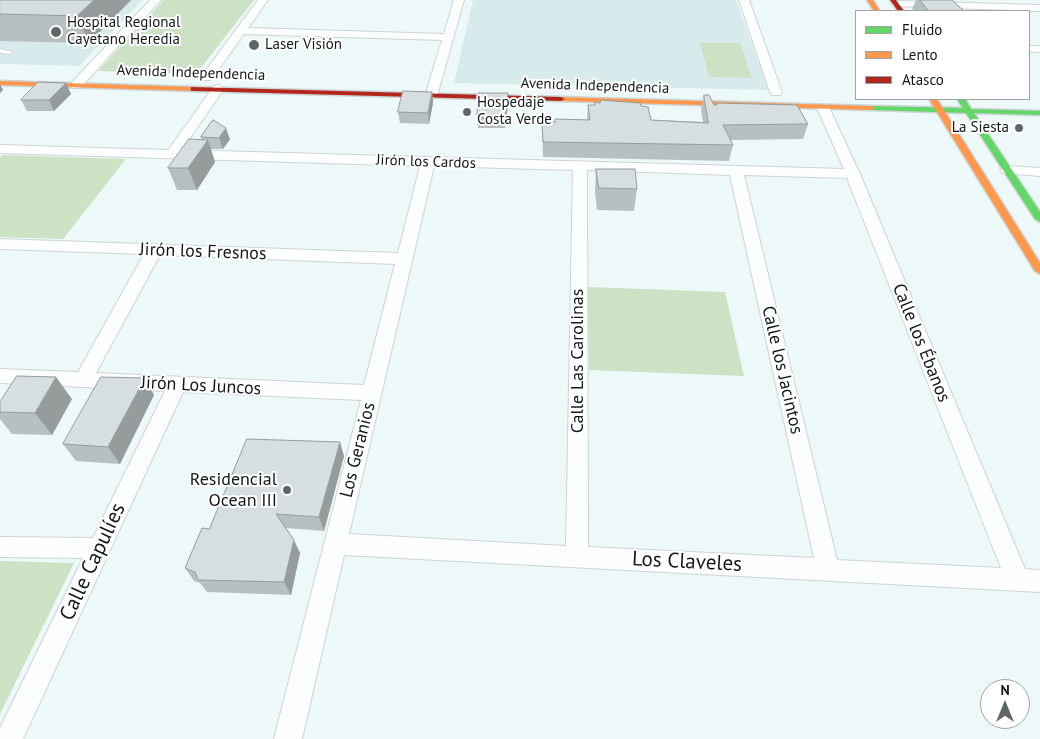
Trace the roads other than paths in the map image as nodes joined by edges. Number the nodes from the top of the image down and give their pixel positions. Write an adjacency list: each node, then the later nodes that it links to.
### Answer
1 (156, 0): 12 (street)
2 (263, 0): 7 (street)
3 (459, 0): 8 (street)
4 (744, 0): 20 (street)
5 (897, 5): 6 (street)
6 (1040, 8)
7 (241, 31): 8 (street); 14 (street)
8 (448, 37): 17 (street)
9 (0, 51): 10 (lane)
10 (10, 52)
11 (67, 73): 12 (main road, Avenida Independencia)
12 (86, 74): 13 (main road, Avenida Independencia); 18 (street)
13 (105, 74)
14 (210, 80): 18 (main road, Avenida Independencia); 21 (main road, Avenida Independencia); 29 (street)
15 (355, 81): 17 (main road, Avenida Independencia)
16 (0, 83): 18 (main road, Avenida Independencia)
17 (434, 84): 19 (main road, Avenida Independencia); 21 (street)
18 (76, 85)
19 (524, 86)
20 (777, 92)
21 (431, 96): 24 (main road, Avenida Independencia)
22 (934, 100): 25 (main road)
23 (962, 100): 26 (main road)
24 (823, 108): 25 (main road, Avenida Independencia); 35 (street, Calle los Ébanos)
25 (940, 110): 26 (main road, Avenida Independencia); 40 (main road)
26 (970, 111): 27 (main road, Avenida Independencia); 32 (main road)
27 (1040, 114)
28 (0, 149): 29 (street, Jirón los Cardos)
29 (172, 154): 30 (street, Jirón los Cardos)
30 (428, 162): 31 (street, Jirón los Cardos); 39 (street, Los Geranios)
31 (580, 166): 33 (street, Jirón los Cardos); 48 (street, Calle Las Carolinas)
32 (1008, 170): 34 (street); 36 (main road)
33 (736, 171): 35 (street, Jirón los Cardos); 49 (street, Calle los Jacintos)
34 (1040, 172)
35 (853, 174): 50 (street, Calle los Ébanos)
36 (1040, 219)
37 (0, 244): 38 (street, Jirón los Fresnos)
38 (155, 250): 39 (street, Jirón los Fresnos); 42 (street)
39 (406, 259): 44 (street, Los Geranios)
40 (1040, 271)
41 (0, 376): 42 (street, Jirón Los Juncos)
42 (83, 380): 43 (street, Jirón Los Juncos)
43 (177, 385): 44 (street, Jirón Los Juncos); 47 (street, Calle Capulíes)
44 (372, 393): 45 (street, Los Geranios)
45 (335, 544): 48 (street, Los Claveles); 52 (street, Los Geranios)
46 (0, 547): 47 (street)
47 (100, 548): 51 (street, Calle Capulíes)
48 (577, 556): 49 (street, Los Claveles)
49 (828, 569): 50 (street, Los Claveles)
50 (1029, 580)
51 (10, 739)
52 (288, 739)

